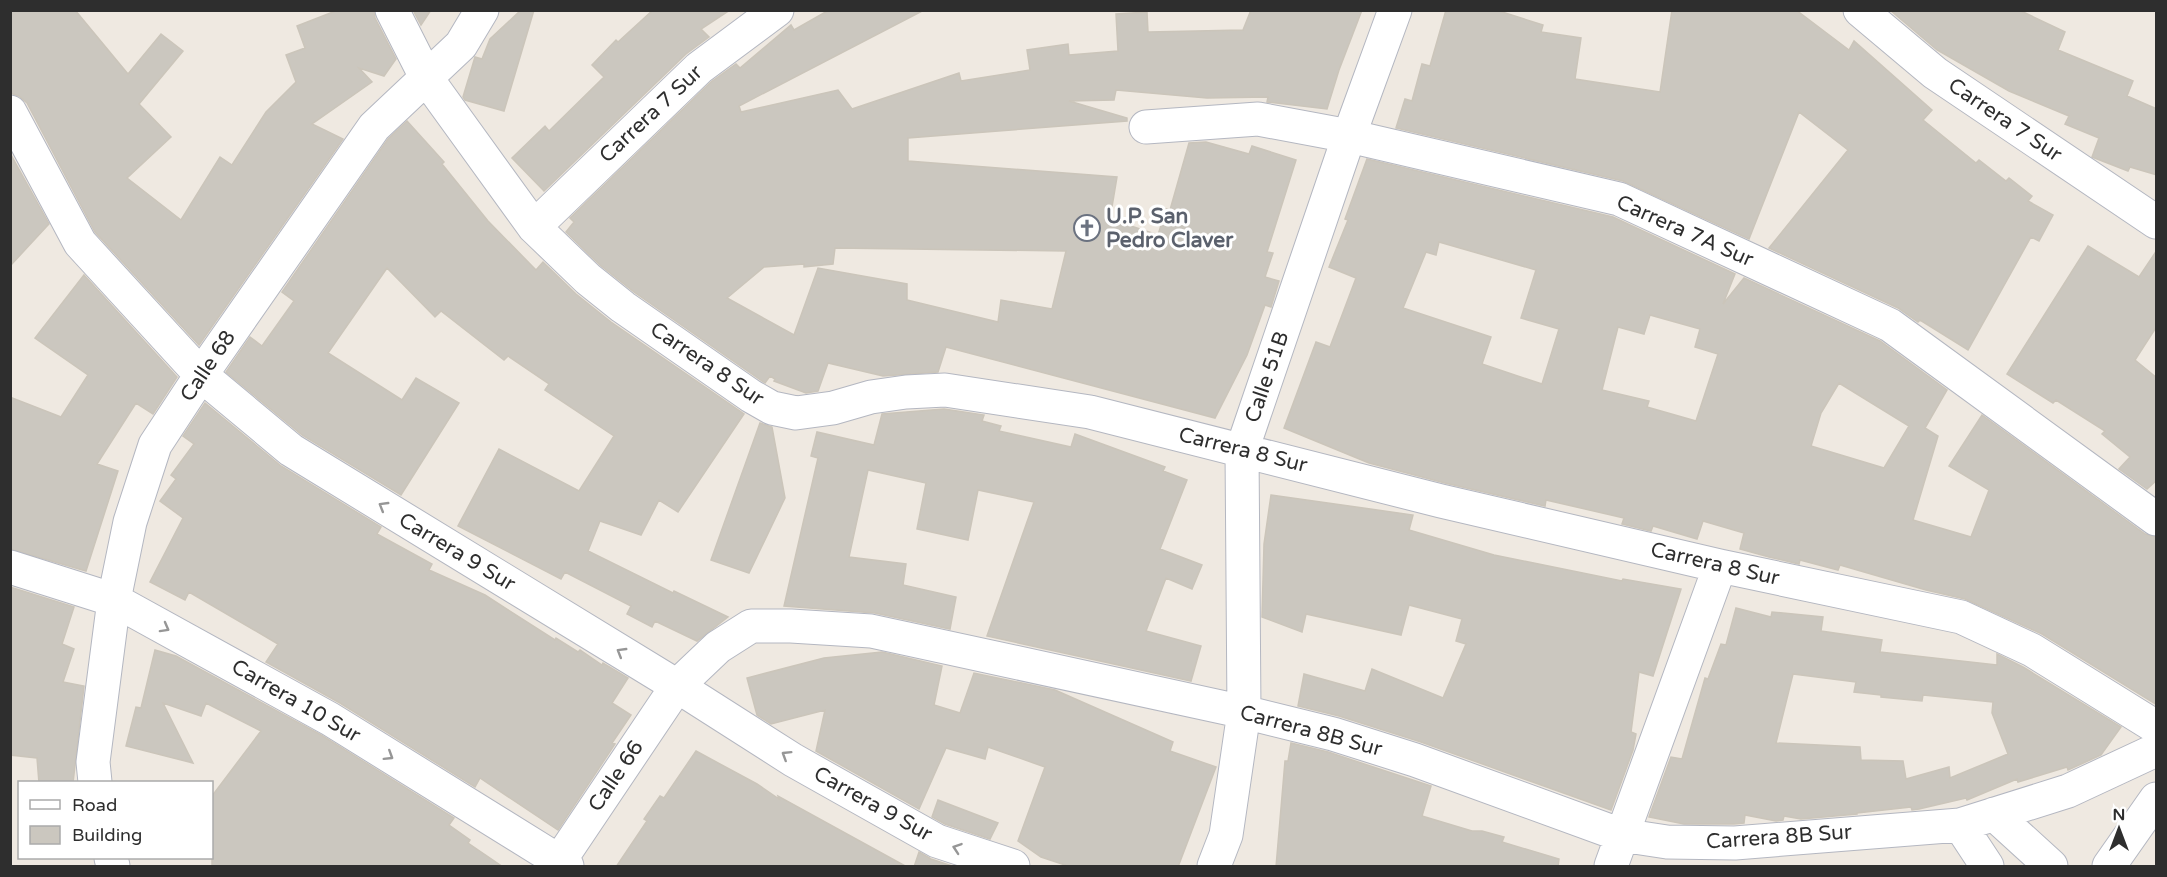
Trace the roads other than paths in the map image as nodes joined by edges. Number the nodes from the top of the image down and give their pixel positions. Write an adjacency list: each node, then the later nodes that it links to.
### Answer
1 (392, 10): 6 (street)
2 (482, 10): 6 (street, Calle 68)
3 (777, 10): 11 (street, Carrera 7 Sur)
4 (1395, 10): 9 (street, Calle 51B)
5 (1860, 10): 10 (street, Carrera 7 Sur)
6 (427, 79): 11 (street, Carrera 8 Sur); 12 (street, Calle 68)
7 (10, 112): 12 (street, Carrera 9 Sur)
8 (1146, 126): 9 (street, Carrera 7A Sur)
9 (1349, 136): 13 (street, Calle 51B); 14 (street, Carrera 7A Sur)
10 (2157, 222)
11 (534, 227): 13 (street, Carrera 8 Sur)
12 (201, 375): 17 (street, Calle 68); 18 (street, Carrera 9 Sur, one-way to 12)
13 (1242, 450): 15 (street, Carrera 8 Sur); 19 (street, Calle 51B)
14 (2157, 519)
15 (1720, 566): 20 (street, Carrera 8 Sur); 26 (street)
16 (10, 567): 17 (street, Carrera 10 Sur)
17 (114, 600): 22 (street, Calle 68); 27 (street, Carrera 10 Sur, one-way to 27)
18 (677, 686): 19 (street, Carrera 8B Sur); 27 (street, Calle 66); 28 (street, Carrera 9 Sur, one-way to 18)
19 (1244, 712): 26 (street, Carrera 8B Sur); 29 (street, Calle 51B)
20 (2157, 727)
21 (2157, 750): 24 (street, Carrera 8B Sur)
22 (95, 781)
23 (2157, 799): 33 (street)
24 (1994, 814): 25 (street, Carrera 8B Sur); 32 (street)
25 (1960, 825): 26 (street, Carrera 8B Sur); 31 (street)
26 (1621, 835): 30 (street)
27 (560, 865)
28 (1013, 867)
29 (1214, 867)
30 (1611, 867)
31 (1987, 867)
32 (2051, 867)
33 (2109, 867)

